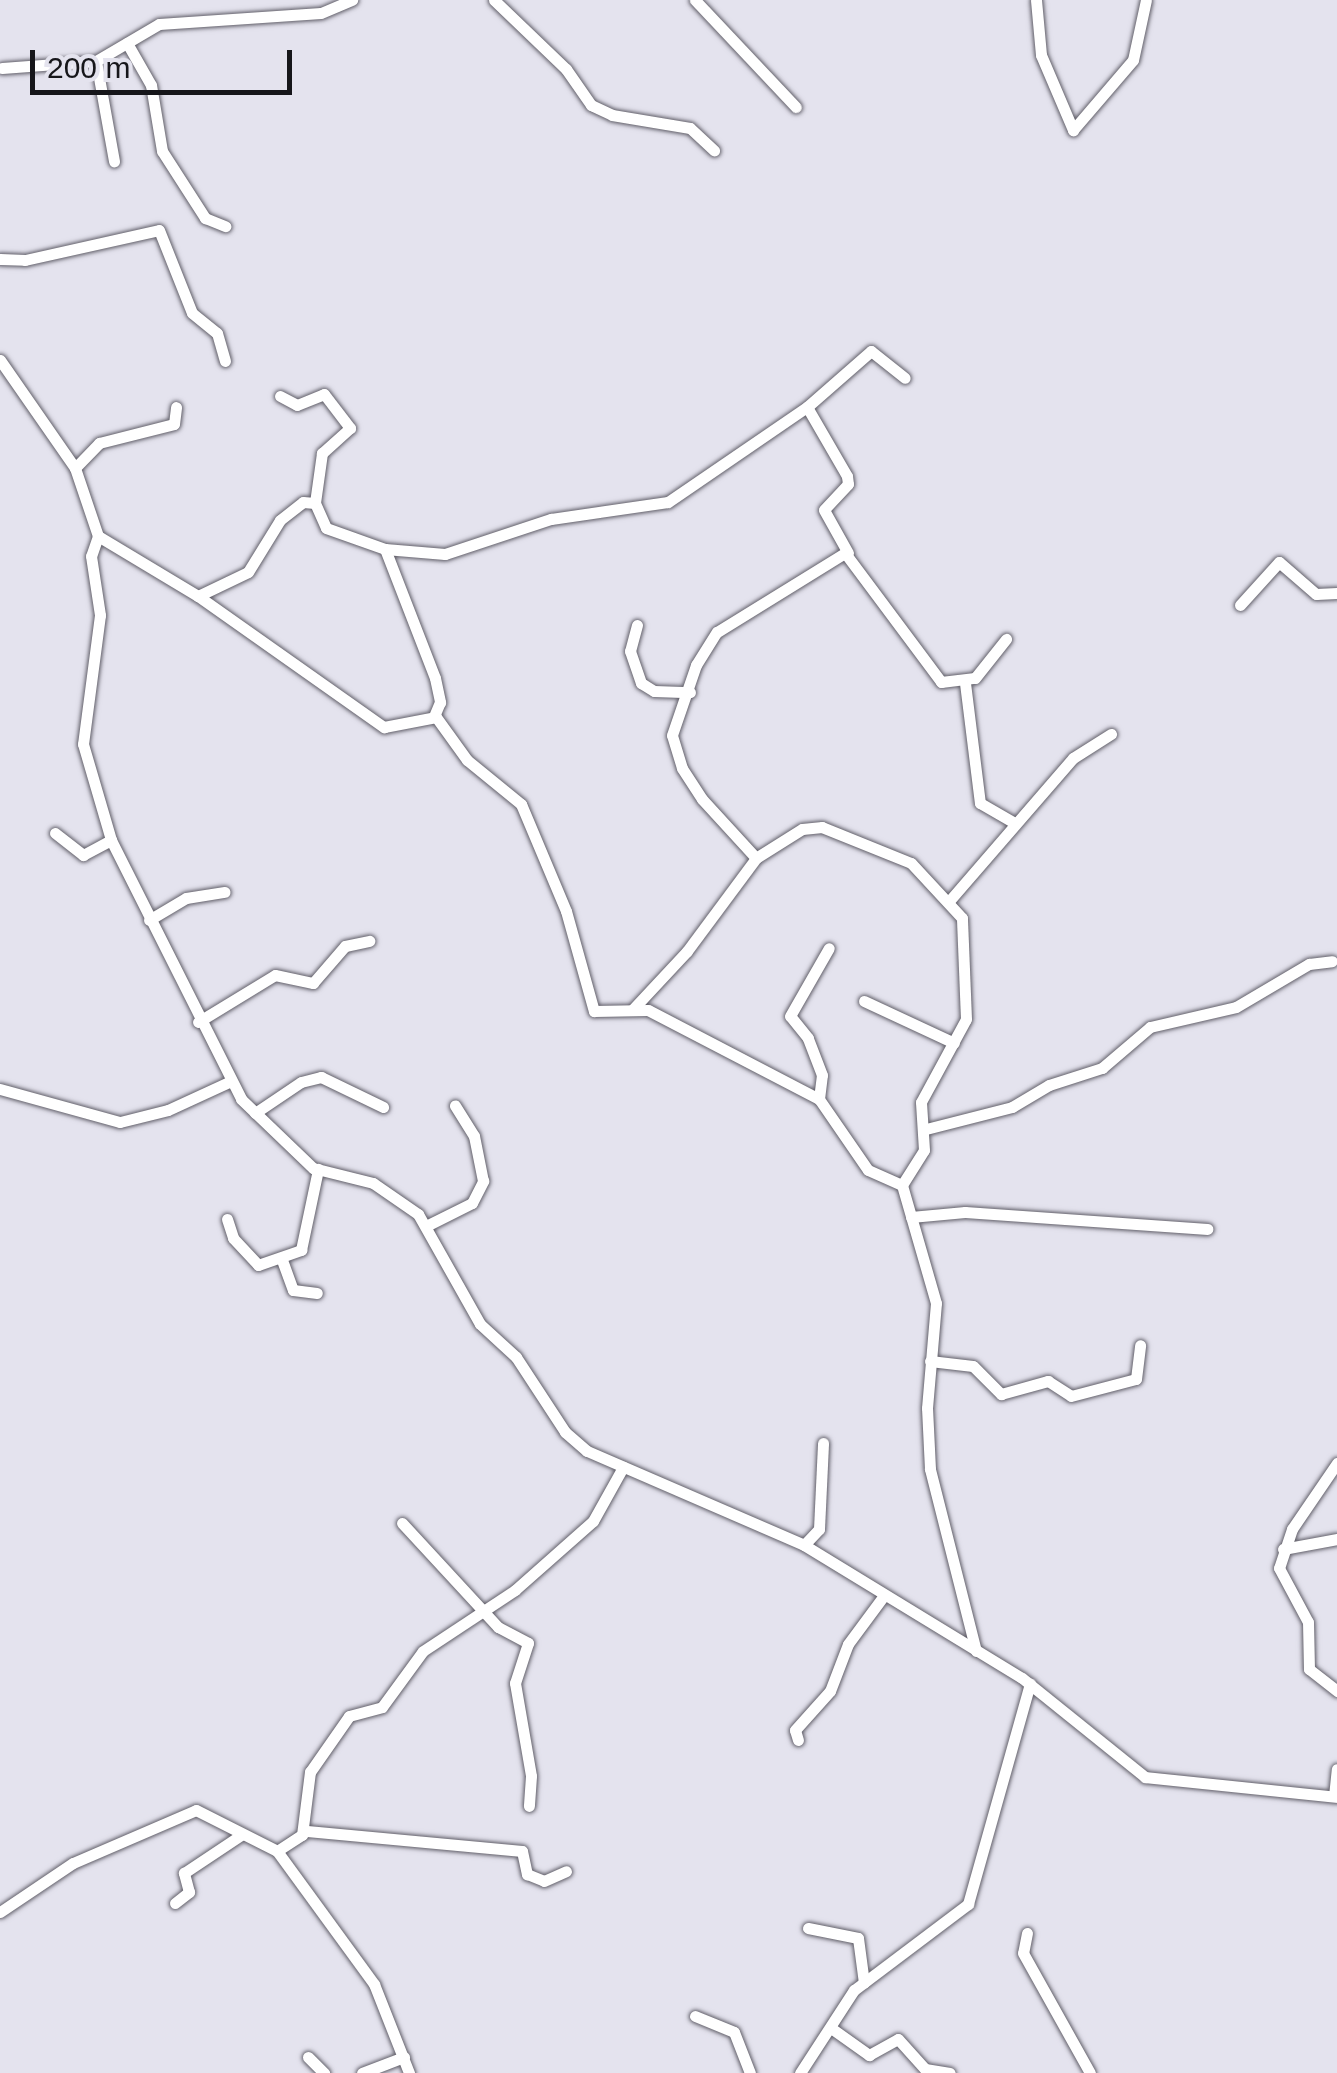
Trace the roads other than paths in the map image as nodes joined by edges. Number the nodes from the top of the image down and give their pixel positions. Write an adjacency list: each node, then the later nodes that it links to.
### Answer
1 (352, 0): 6 (street)
2 (494, 0): 10 (street)
3 (695, 0): 9 (street)
4 (1036, 0): 5 (street)
5 (1146, 0)
6 (126, 43): 7 (street); 12 (street)
7 (96, 61): 8 (street); 11 (street)
8 (1, 68)
9 (796, 107)
10 (714, 150)
11 (114, 161)
12 (225, 226)
13 (0, 259): 15 (street)
14 (0, 360): 20 (street)
15 (225, 361)
16 (905, 378): 19 (street)
17 (280, 396): 21 (street)
18 (176, 407): 20 (street)
19 (806, 407): 23 (street); 24 (street)
20 (75, 468): 22 (street)
21 (315, 503): 23 (street); 26 (street)
22 (98, 536): 26 (street); 36 (street)
23 (385, 549): 32 (street)
24 (848, 553): 30 (street); 31 (street)
25 (1337, 593): 27 (street)
26 (198, 596): 32 (street)
27 (1240, 605)
28 (637, 625): 31 (street)
29 (1006, 639): 30 (street)
30 (965, 683): 34 (street)
31 (690, 692): 37 (street)
32 (434, 716): 45 (street)
33 (1111, 734): 34 (street)
34 (1014, 823): 39 (street)
35 (56, 833): 36 (street)
36 (111, 840): 40 (street)
37 (756, 858): 39 (street); 45 (street)
38 (225, 892): 40 (street)
39 (950, 900): 47 (street)
40 (149, 920): 46 (street)
41 (368, 941): 46 (street)
42 (829, 948): 50 (street)
43 (1332, 961): 54 (street)
44 (864, 1001): 47 (street)
45 (633, 1009): 50 (street)
46 (198, 1022): 48 (street)
47 (954, 1043): 54 (street)
48 (229, 1082): 49 (street); 53 (street)
49 (0, 1089)
50 (819, 1099): 56 (street)
51 (455, 1105): 59 (street)
52 (383, 1107): 53 (street)
53 (255, 1113): 55 (street)
54 (926, 1129): 56 (street)
55 (318, 1170): 59 (street); 61 (street)
56 (902, 1185): 57 (street)
57 (911, 1217): 60 (street); 64 (street)
58 (227, 1220): 61 (street)
59 (428, 1225): 67 (street)
60 (1207, 1229)
61 (282, 1260): 62 (street)
62 (317, 1293)
63 (1140, 1345): 64 (street)
64 (930, 1361): 74 (street)
65 (823, 1443): 70 (street)
66 (1337, 1463): 71 (street)
67 (622, 1467): 70 (street); 73 (street)
68 (402, 1522): 73 (street)
69 (1337, 1539): 71 (street)
70 (804, 1545): 72 (street)
71 (1283, 1549): 76 (street)
72 (882, 1598): 74 (street); 77 (street)
73 (482, 1611): 80 (street); 81 (street)
74 (976, 1652): 75 (street)
75 (1030, 1684): 79 (street); 89 (street)
76 (1337, 1691)
77 (798, 1740)
78 (1337, 1769): 79 (street)
79 (1335, 1796)
80 (529, 1806)
81 (307, 1831): 83 (street); 84 (street)
82 (241, 1835): 83 (street); 85 (street); 86 (street)
83 (277, 1851): 93 (street)
84 (566, 1871)
85 (175, 1904)
86 (0, 1912)
87 (808, 1928): 89 (street)
88 (1027, 1933): 100 (street)
89 (864, 1982): 91 (street)
90 (695, 2016): 97 (street)
91 (831, 2028): 98 (street); 99 (street)
92 (308, 2056): 94 (street)
93 (404, 2057): 95 (street); 96 (street)
94 (324, 2073)
95 (362, 2073)
96 (408, 2073)
97 (750, 2073)
98 (800, 2073)
99 (950, 2073)
100 (1090, 2073)

